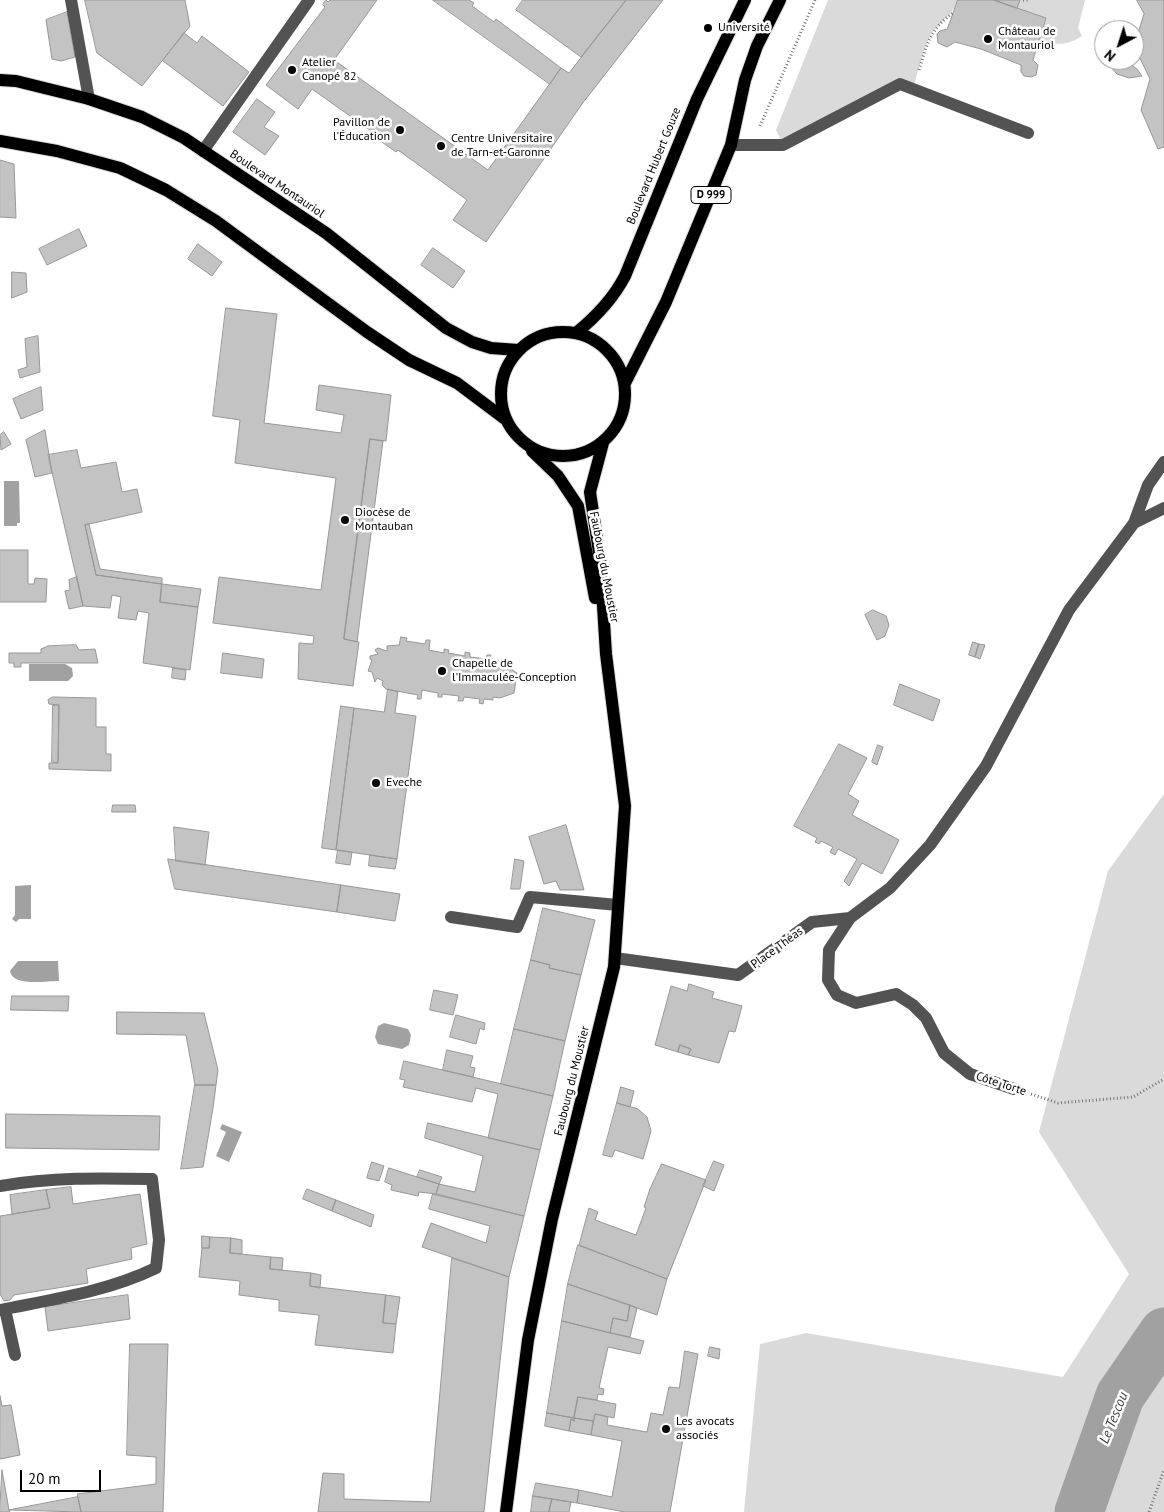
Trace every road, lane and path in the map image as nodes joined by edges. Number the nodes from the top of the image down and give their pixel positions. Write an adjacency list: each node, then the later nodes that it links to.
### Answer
1 (72, 0): 10 (street)
2 (309, 0): 14 (street)
3 (745, 0): 15 (main road, Boulevard Hubert Gouze)
4 (780, 0): 13 (main road, D 999)
5 (1023, 0): 6 (path)
6 (1030, 0)
7 (953, 13): 9 (path)
8 (0, 80): 10 (main road, Boulevard Montauriol)
9 (913, 88): 11 (street); 13 (street)
10 (89, 100): 14 (main road, Boulevard Montauriol)
11 (1028, 133)
12 (0, 141): 18 (main road)
13 (731, 145): 17 (main road, D 999)
14 (203, 151): 16 (main road, Boulevard Montauriol)
15 (576, 333): 16 (main road); 17 (main road)
16 (518, 350): 18 (main road)
17 (624, 383): 19 (main road)
18 (505, 419): 20 (main road)
19 (603, 443): 20 (main road); 24 (main road, Faubourg du Moustier)
20 (526, 445): 24 (main road, Faubourg du Moustier)
21 (1164, 462): 23 (street)
22 (1164, 508): 23 (street)
23 (1134, 523): 27 (street)
24 (606, 654): 25 (main road, Faubourg du Moustier)
25 (618, 905): 26 (street); 28 (main road, Faubourg du Moustier)
26 (451, 917)
27 (850, 918): 28 (street, Place Théas); 30 (street, Côte Torte)
28 (615, 958): 35 (main road, Faubourg du Moustier)
29 (1164, 1079): 30 (path, Côte Torte)
30 (1014, 1089)
31 (0, 1186): 32 (street)
32 (2, 1309): 33 (street)
33 (15, 1355)
34 (1164, 1470): 36 (path)
35 (506, 1512)
36 (1149, 1512)

